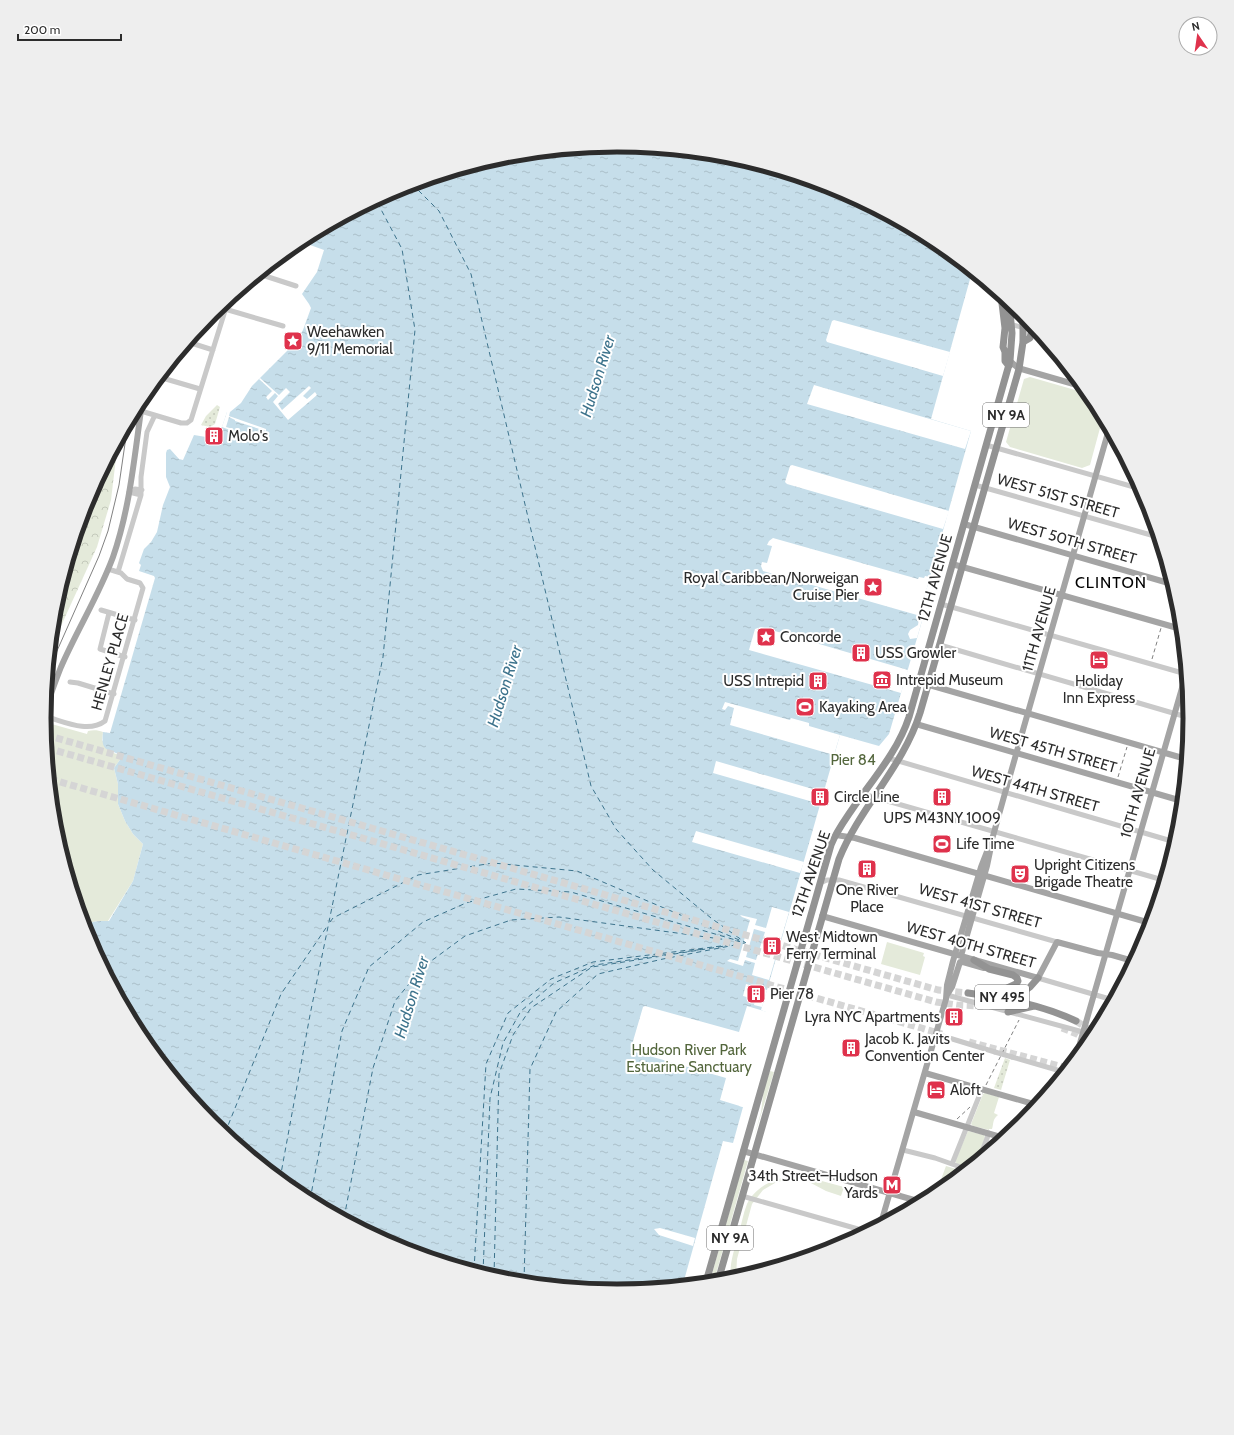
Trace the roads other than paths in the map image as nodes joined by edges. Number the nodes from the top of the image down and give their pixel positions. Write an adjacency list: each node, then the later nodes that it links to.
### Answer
1 (263, 275): 2 (street)
2 (296, 286)
3 (1003, 304): 6 (highway)
4 (226, 309): 8 (street); 13 (street)
5 (1009, 309): 6 (highway)
6 (1008, 324): 9 (street); 14 (highway)
7 (1024, 324): 9 (highway, 12TH AVENUE / NY 9A)
8 (283, 326)
9 (1024, 327): 11 (highway, 12TH AVENUE / NY 9A)
10 (1032, 333): 11 (highway)
11 (1023, 342): 15 (highway, 12TH AVENUE / NY 9A)
12 (192, 343): 13 (street)
13 (213, 350): 18 (street)
14 (1009, 364): 15 (main road); 22 (highway, 12TH AVENUE / NY 9A)
15 (1019, 369): 17 (main road); 23 (highway, 12TH AVENUE / NY 9A)
16 (164, 379): 18 (street)
17 (1074, 384)
18 (200, 390): 20 (street)
19 (141, 411): 20 (street); 29 (main road)
20 (155, 415): 30 (street)
21 (1107, 437): 24 (main road, 11TH AVENUE)
22 (986, 445): 23 (street); 25 (highway, 12TH AVENUE / NY 9A)
23 (996, 448): 24 (street); 28 (highway, 12TH AVENUE / NY 9A)
24 (1096, 476): 26 (street); 31 (main road, 11TH AVENUE)
25 (975, 485): 28 (street, WEST 51ST STREET); 32 (highway, 12TH AVENUE / NY 9A)
26 (1134, 487)
27 (135, 488): 30 (street)
28 (985, 488): 31 (street, WEST 51ST STREET); 33 (highway, 12TH AVENUE / NY 9A)
29 (129, 492): 30 (street); 38 (main road)
30 (142, 492): 39 (street)
31 (1084, 516): 34 (street, WEST 51ST STREET); 35 (main road, 11TH AVENUE)
32 (964, 524): 33 (main road, WEST 50TH STREET); 36 (highway, 12TH AVENUE / NY 9A)
33 (974, 527): 35 (main road, WEST 50TH STREET); 37 (highway, 12TH AVENUE / NY 9A)
34 (1153, 536)
35 (1073, 555): 40 (main road, WEST 50TH STREET); 41 (main road, 11TH AVENUE)
36 (952, 564): 37 (main road); 42 (highway, 12TH AVENUE / NY 9A)
37 (962, 567): 41 (main road); 43 (highway, 12TH AVENUE / NY 9A)
38 (108, 568): 39 (street, HENLEY PLACE); 59 (main road)
39 (118, 572): 48 (street, HENLEY PLACE)
40 (1167, 582)
41 (1062, 595): 49 (main road); 50 (main road, 11TH AVENUE)
42 (941, 604): 43 (street); 46 (highway, 12TH AVENUE / NY 9A)
43 (951, 606): 47 (highway, 12TH AVENUE / NY 9A); 50 (street)
44 (101, 610): 45 (street)
45 (109, 613): 48 (street); 52 (street)
46 (938, 613): 47 (highway); 56 (highway, 12TH AVENUE / NY 9A)
47 (948, 616): 51 (highway, 12TH AVENUE / NY 9A)
48 (135, 620): 52 (street, HENLEY PLACE)
49 (1175, 627)
50 (1050, 635): 53 (street); 54 (main road, 11TH AVENUE)
51 (940, 645): 54 (street); 57 (highway, 12TH AVENUE / NY 9A)
52 (124, 657): 60 (street, HENLEY PLACE)
53 (1181, 673)
54 (1039, 674): 61 (street); 62 (main road, 11TH AVENUE)
55 (70, 682): 60 (street)
56 (918, 682): 57 (main road); 68 (highway, 12TH AVENUE / NY 9A)
57 (928, 685): 62 (main road); 65 (highway, 12TH AVENUE / NY 9A)
58 (1182, 687): 61 (main road, 10TH AVENUE)
59 (52, 692)
60 (114, 694): 64 (street, HENLEY PLACE)
61 (1175, 713): 63 (street); 66 (main road, 10TH AVENUE)
62 (1028, 714): 66 (main road); 67 (main road, 11TH AVENUE)
63 (1183, 716)
64 (51, 718)
65 (916, 724): 67 (main road, WEST 45TH STREET); 70 (highway, 12TH AVENUE / NY 9A)
66 (1163, 752): 69 (main road); 71 (main road, 10TH AVENUE)
67 (1016, 754): 71 (main road, WEST 45TH STREET); 72 (main road, 11TH AVENUE)
68 (888, 758): 70 (street, WEST 44TH STREET); 73 (highway, 12TH AVENUE / NY 9A)
69 (1182, 758)
70 (897, 762): 72 (street, WEST 44TH STREET); 74 (highway, 12TH AVENUE / NY 9A)
71 (1152, 792): 75 (main road, WEST 45TH STREET); 76 (main road, 10TH AVENUE)
72 (1005, 793): 76 (street, WEST 44TH STREET); 77 (main road, 11TH AVENUE)
73 (863, 794): 74 (street); 78 (highway, 12TH AVENUE / NY 9A)
74 (874, 797): 77 (street); 79 (highway, 12TH AVENUE / NY 9A)
75 (1177, 799)
76 (1141, 832): 80 (street, WEST 44TH STREET); 81 (main road, 10TH AVENUE)
77 (993, 834): 81 (street); 82 (main road, 11TH AVENUE)
78 (836, 835): 79 (main road); 85 (highway, 12TH AVENUE / NY 9A)
79 (849, 837): 82 (main road); 83 (highway, 12TH AVENUE / NY 9A)
80 (1169, 840)
81 (1130, 870): 84 (street); 86 (main road, 10TH AVENUE)
82 (981, 874): 86 (main road); 88 (main road, 11TH AVENUE)
83 (832, 879): 85 (street); 87 (highway, 12TH AVENUE / NY 9A); 88 (street, WEST 41ST STREET)
84 (1159, 879)
85 (820, 883): 103 (highway, 12TH AVENUE / NY 9A)
86 (1117, 914): 89 (main road); 91 (main road, 10TH AVENUE)
87 (822, 916): 92 (main road, WEST 40TH STREET); 105 (highway, 12TH AVENUE / NY 9A)
88 (970, 917): 90 (street, WEST 41ST STREET); 92 (main road, 11TH AVENUE)
89 (1145, 922)
90 (1057, 942): 91 (main road, WEST 41ST STREET); 96 (main road)
91 (1106, 954): 94 (main road, WEST 41ST STREET); 99 (main road, 10TH AVENUE)
92 (959, 957): 93 (main road, WEST 40TH STREET); 95 (main road, WEST 40TH STREET); 98 (main road, 11TH AVENUE); 98 (main road, 11TH AVENUE)
93 (974, 960): 95 (highway); 96 (main road, WEST 40TH STREET)
94 (1129, 960)
95 (989, 969): 97 (highway)
96 (1038, 978): 97 (highway); 99 (street, WEST 40TH STREET)
97 (999, 991): 101 (highway, NY 495)
98 (947, 995): 102 (street); 107 (main road, 11TH AVENUE)
99 (1094, 995): 100 (street, WEST 40TH STREET); 106 (main road, 10TH AVENUE)
100 (1108, 999)
101 (1036, 1006): 102 (highway); 104 (highway, NY 495)
102 (1008, 1012): 106 (street)
103 (780, 1021): 105 (highway); 111 (highway, 12TH AVENUE / NY 9A)
104 (1076, 1022)
105 (790, 1028): 110 (highway, 12TH AVENUE / NY 9A)
106 (1083, 1033): 108 (street); 109 (main road, 10TH AVENUE)
107 (936, 1034): 112 (street, bridge); 113 (main road, 11TH AVENUE)
108 (1087, 1034)
109 (1080, 1043)
110 (778, 1067): 111 (highway); 123 (highway, 12TH AVENUE / NY 9A)
111 (767, 1068): 122 (highway, 12TH AVENUE / NY 9A)
112 (1059, 1071)
113 (925, 1073): 114 (main road); 116 (main road, 11TH AVENUE)
114 (982, 1089): 115 (main road); 117 (street)
115 (1031, 1103)
116 (914, 1112): 117 (main road); 121 (main road, 11TH AVENUE)
117 (967, 1127): 118 (main road); 124 (street)
118 (989, 1133): 119 (main road); 120 (street)
119 (998, 1136)
120 (983, 1149)
121 (903, 1150): 124 (street); 126 (main road, 11TH AVENUE)
122 (743, 1151): 123 (main road); 132 (highway, 12TH AVENUE / NY 9A)
123 (754, 1154): 126 (main road); 127 (highway, 12TH AVENUE / NY 9A)
124 (952, 1164): 125 (street)
125 (961, 1167)
126 (890, 1193): 128 (main road); 129 (main road, 11TH AVENUE)
127 (742, 1196): 130 (street); 131 (highway, 12TH AVENUE / NY 9A)
128 (913, 1200)
129 (882, 1217)
130 (858, 1229)
131 (720, 1274)
132 (708, 1276)

